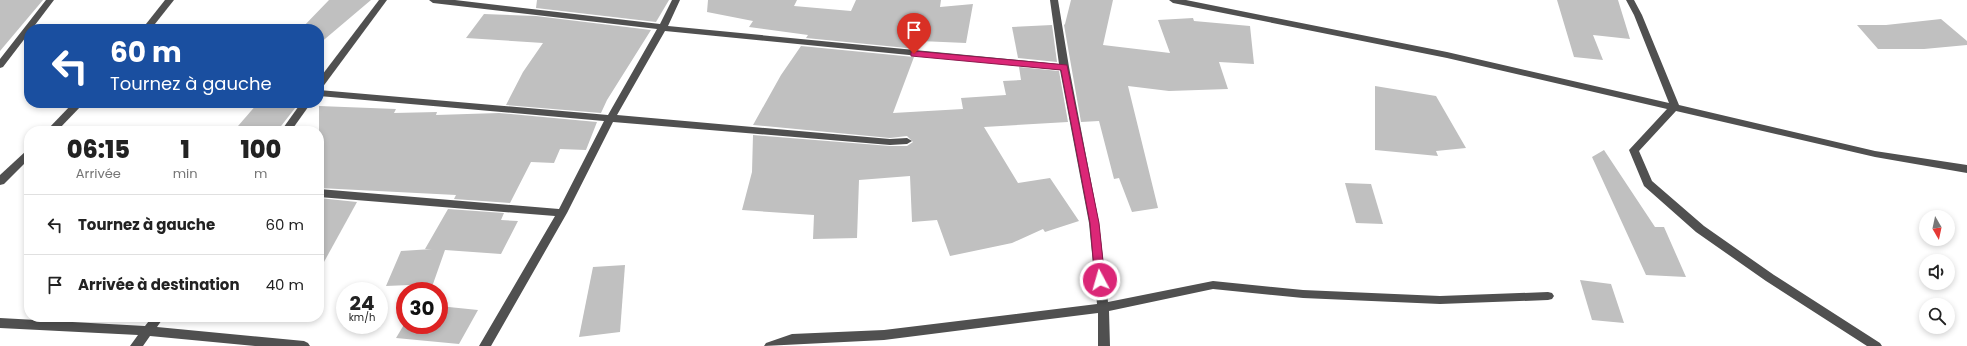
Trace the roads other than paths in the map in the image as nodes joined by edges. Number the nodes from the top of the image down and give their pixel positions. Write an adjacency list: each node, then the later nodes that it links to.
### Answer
1 (50, 0): 9 (street)
2 (170, 0): 10 (street)
3 (383, 0): 15 (street)
4 (433, 0): 11 (street)
5 (676, 0): 11 (street)
6 (1054, 0): 14 (street)
7 (1173, 0): 17 (street)
8 (1630, 0): 17 (street)
9 (32, 24)
10 (150, 24)
11 (663, 28): 14 (street); 20 (street)
12 (24, 34): 13 (street)
13 (0, 65)
14 (1064, 67): 30 (street)
15 (324, 79)
16 (324, 93): 20 (street)
17 (1675, 107): 25 (street); 39 (street)
18 (74, 108): 21 (street)
19 (302, 108): 22 (street)
20 (610, 119): 23 (street); 28 (street)
21 (56, 126)
22 (290, 126)
23 (907, 141)
24 (24, 158): 26 (street)
25 (1967, 169)
26 (0, 181)
27 (324, 193): 28 (street)
28 (562, 213): 36 (street)
29 (1548, 296): 30 (street)
30 (1103, 308): 37 (street); 38 (street)
31 (155, 322): 33 (street)
32 (0, 323): 33 (street)
33 (149, 331): 34 (street); 35 (street)
34 (136, 346)
35 (304, 346)
36 (485, 346)
37 (770, 346)
38 (1104, 346)
39 (1876, 346)

